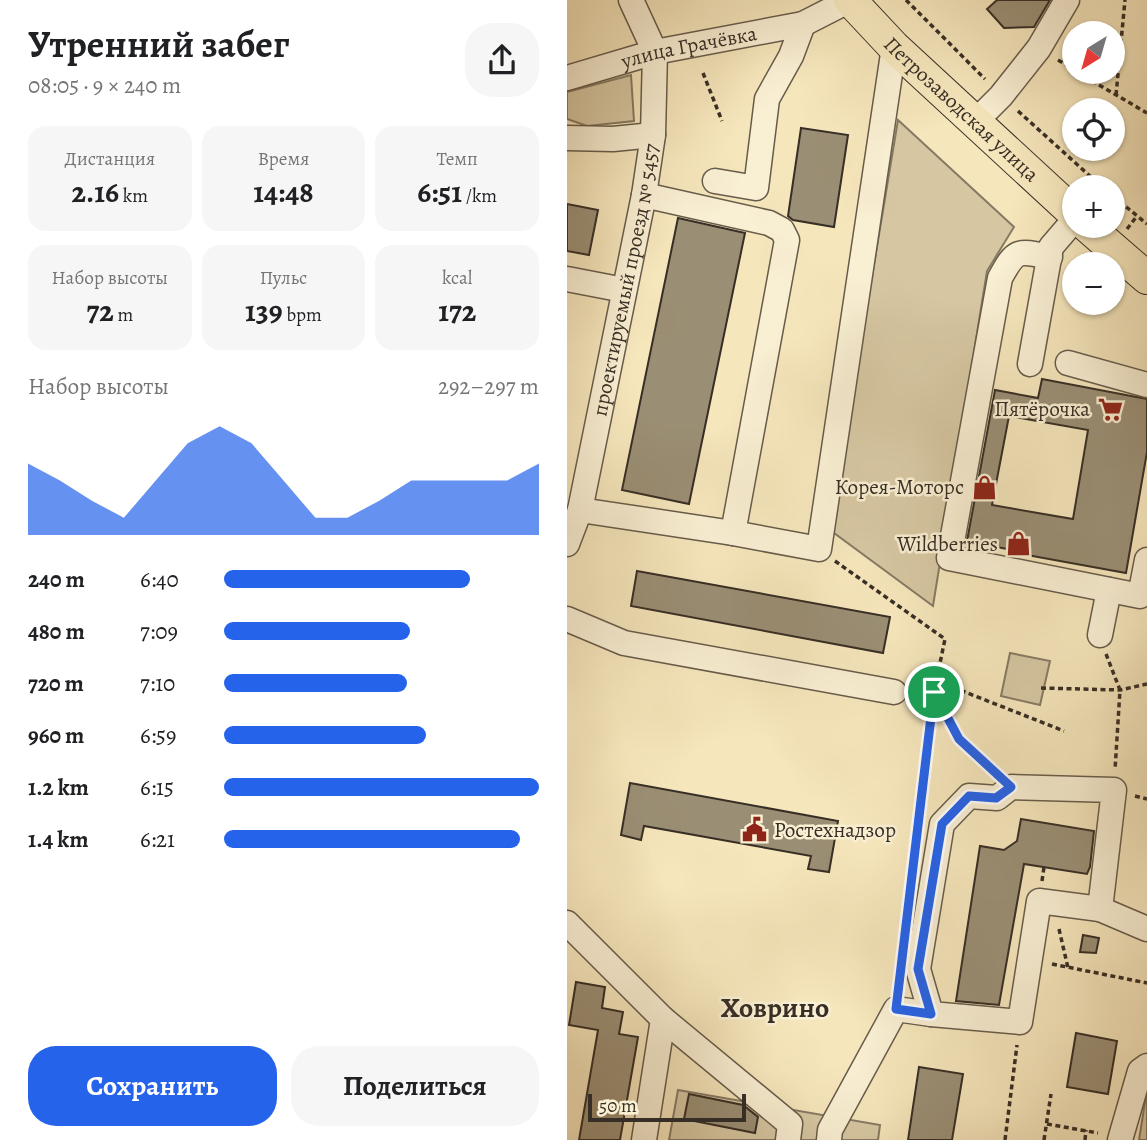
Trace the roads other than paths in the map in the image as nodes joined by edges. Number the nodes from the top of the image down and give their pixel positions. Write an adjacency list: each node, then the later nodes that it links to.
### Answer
1 (631, 0): 6 (street)
2 (850, 0): 4 (street, улица Грачёвка); 5 (main road, Петрозаводская улица)
3 (1067, 0): 8 (street)
4 (803, 24): 6 (street, улица Грачёвка); 11 (street)
5 (894, 47): 8 (main road, Петрозаводская улица); 24 (street)
6 (655, 52): 7 (street, улица Грачёвка); 9 (street, проектируемый проезд № 5457)
7 (567, 78)
8 (975, 122): 13 (main road, Петрозаводская улица)
9 (653, 135): 10 (street); 12 (street, проектируемый проезд № 5457)
10 (567, 138)
11 (715, 181)
12 (644, 195): 19 (street, проектируемый проезд № 5457); 24 (street)
13 (1062, 205)
14 (1062, 233): 16 (street)
15 (1101, 238): 17 (main road)
16 (1050, 257): 21 (street); 27 (street)
17 (1147, 277)
18 (567, 279): 19 (street)
19 (624, 290): 23 (street, проектируемый проезд № 5457)
20 (1068, 363): 22 (street)
21 (1030, 365)
22 (1147, 385)
23 (580, 510): 24 (street); 25 (street, проектируемый проезд № 5457)
24 (733, 533)
25 (567, 544)
26 (1147, 559): 27 (street)
27 (1109, 590): 29 (street)
28 (567, 619): 30 (street)
29 (1100, 635)
30 (894, 692)
31 (1100, 909): 33 (street); 34 (street); 34 (street)
32 (567, 923): 35 (street)
33 (1147, 929)
34 (931, 1014): 39 (street)
35 (663, 1019): 37 (street); 38 (street)
36 (1147, 1066): 40 (street)
37 (644, 1140)
38 (788, 1140)
39 (829, 1140)
40 (1121, 1140)

